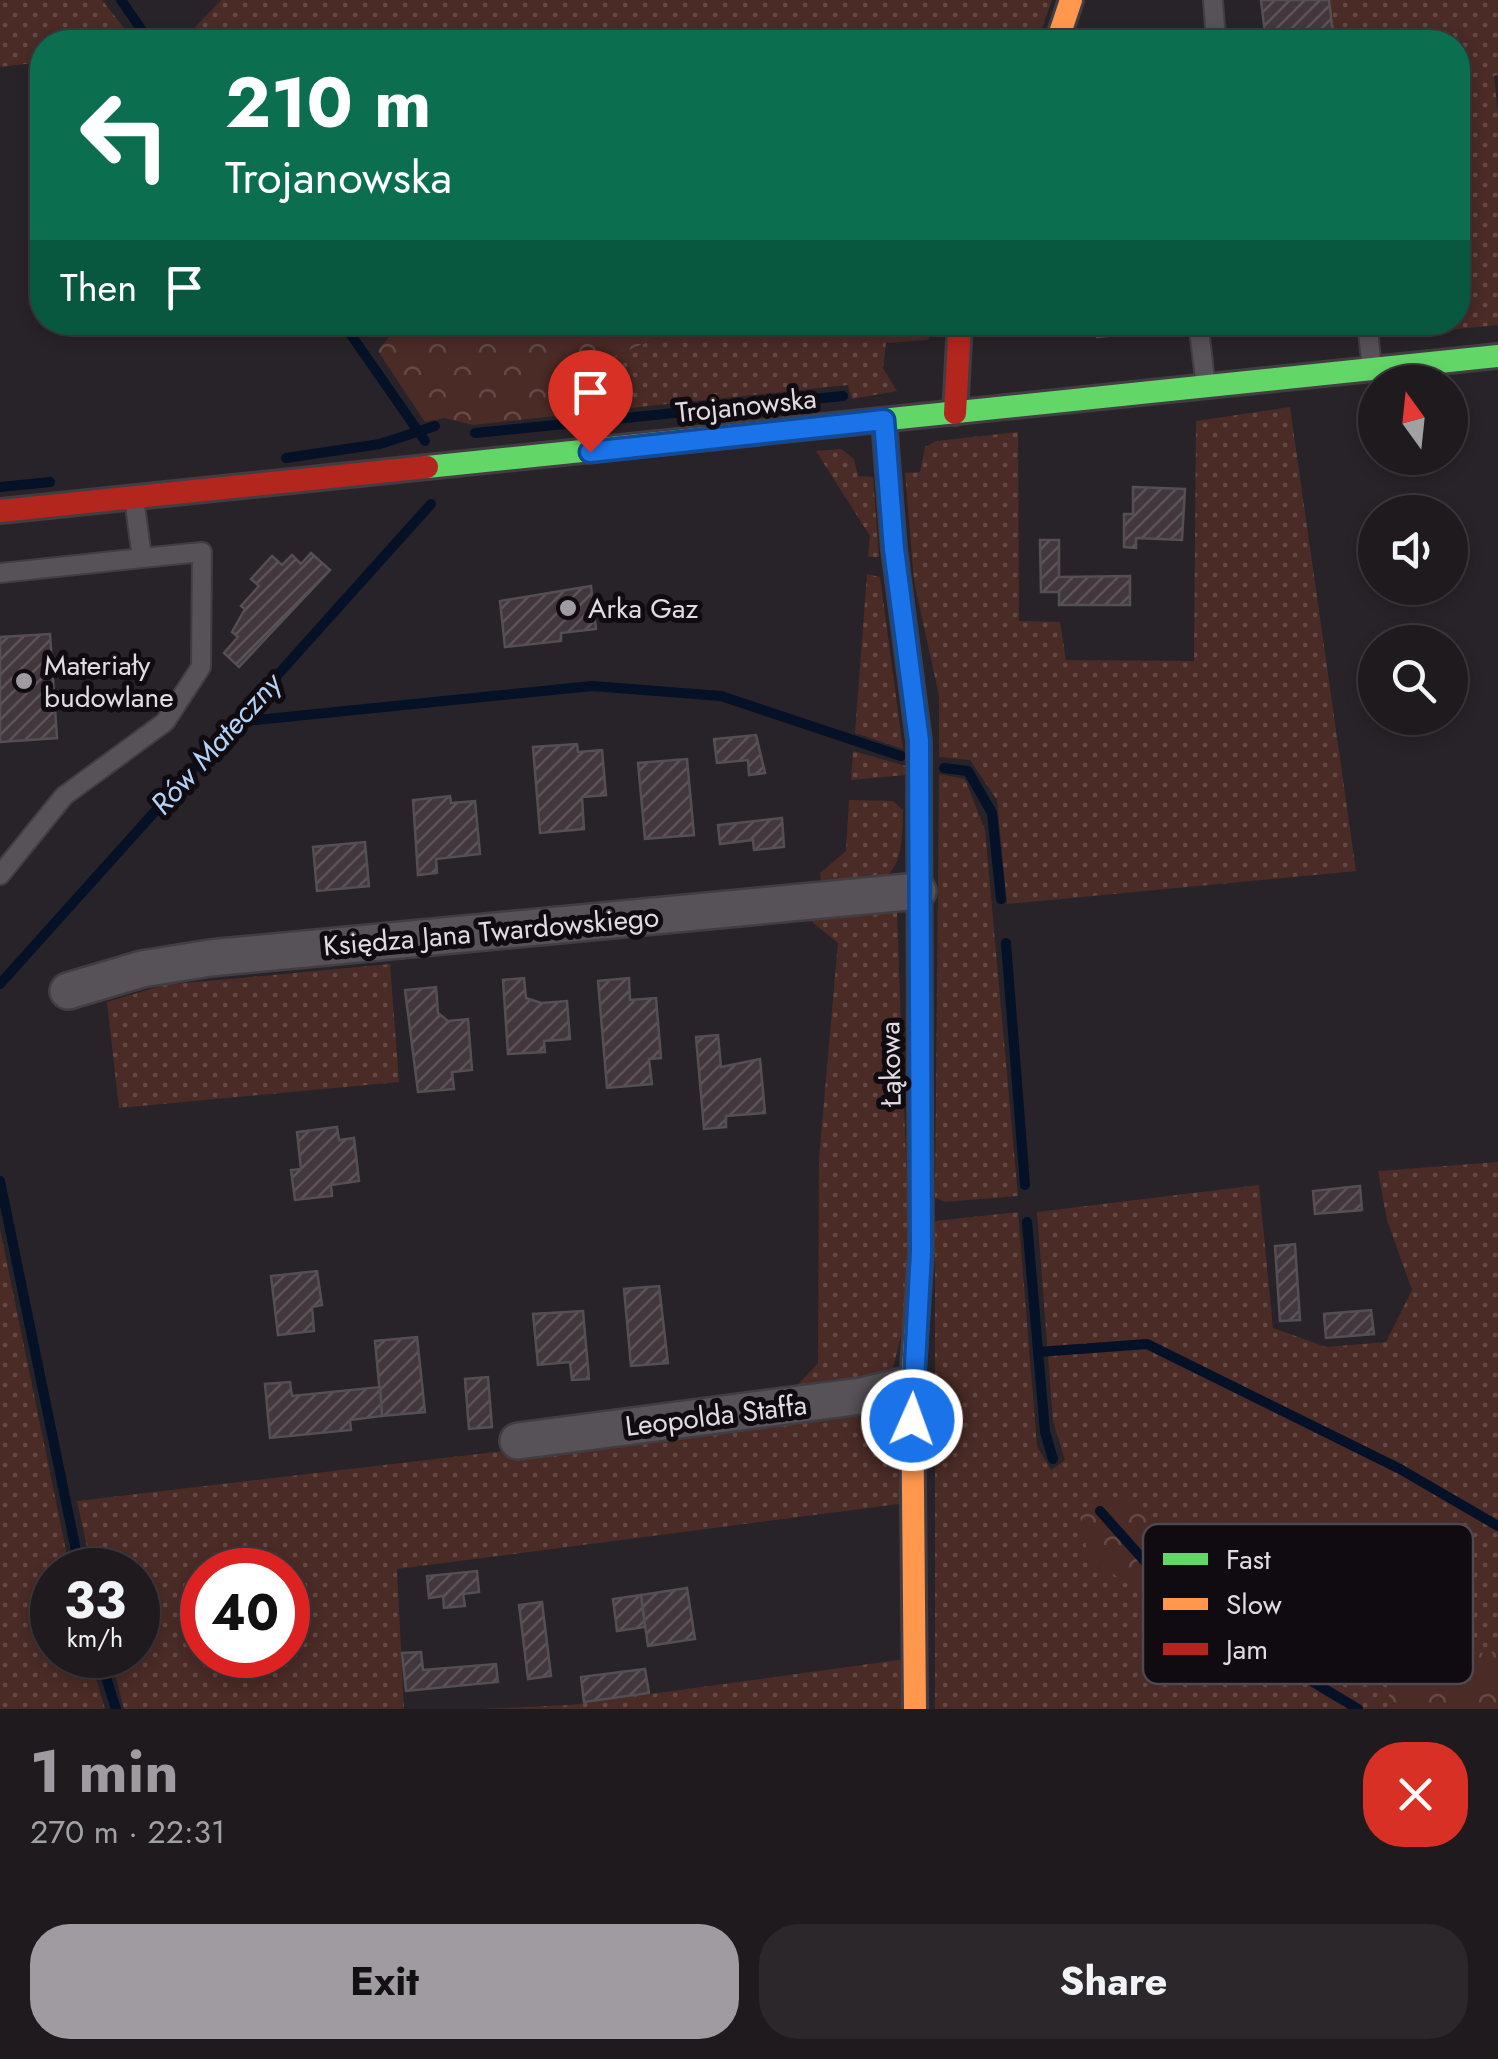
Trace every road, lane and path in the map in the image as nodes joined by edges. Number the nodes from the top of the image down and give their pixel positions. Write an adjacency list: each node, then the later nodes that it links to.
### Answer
1 (1072, 0): 3 (street)
2 (1213, 0): 4 (lane)
3 (1061, 30)
4 (1215, 30)
5 (959, 335): 13 (street)
6 (1200, 335): 12 (lane)
7 (1368, 335): 9 (lane)
8 (1498, 356): 10 (street, Trojanowska)
9 (1372, 365)
10 (1411, 365)
11 (1358, 370): 12 (street, Trojanowska)
12 (1206, 386): 13 (street, Trojanowska)
13 (956, 412): 14 (street, Trojanowska)
14 (884, 420): 15 (street, Trojanowska); 20 (street, Łąkowa)
15 (134, 498): 16 (street, Trojanowska); 17 (lane)
16 (0, 511)
17 (142, 558): 18 (lane); 19 (lane)
18 (0, 573)
19 (0, 876)
20 (918, 891): 21 (street, Księdza Jana Twardowskiego); 22 (street, Łąkowa)
21 (68, 991)
22 (912, 1384): 23 (street, Leopolda Staffa); 24 (street, Łąkowa)
23 (518, 1441)
24 (915, 1709)

